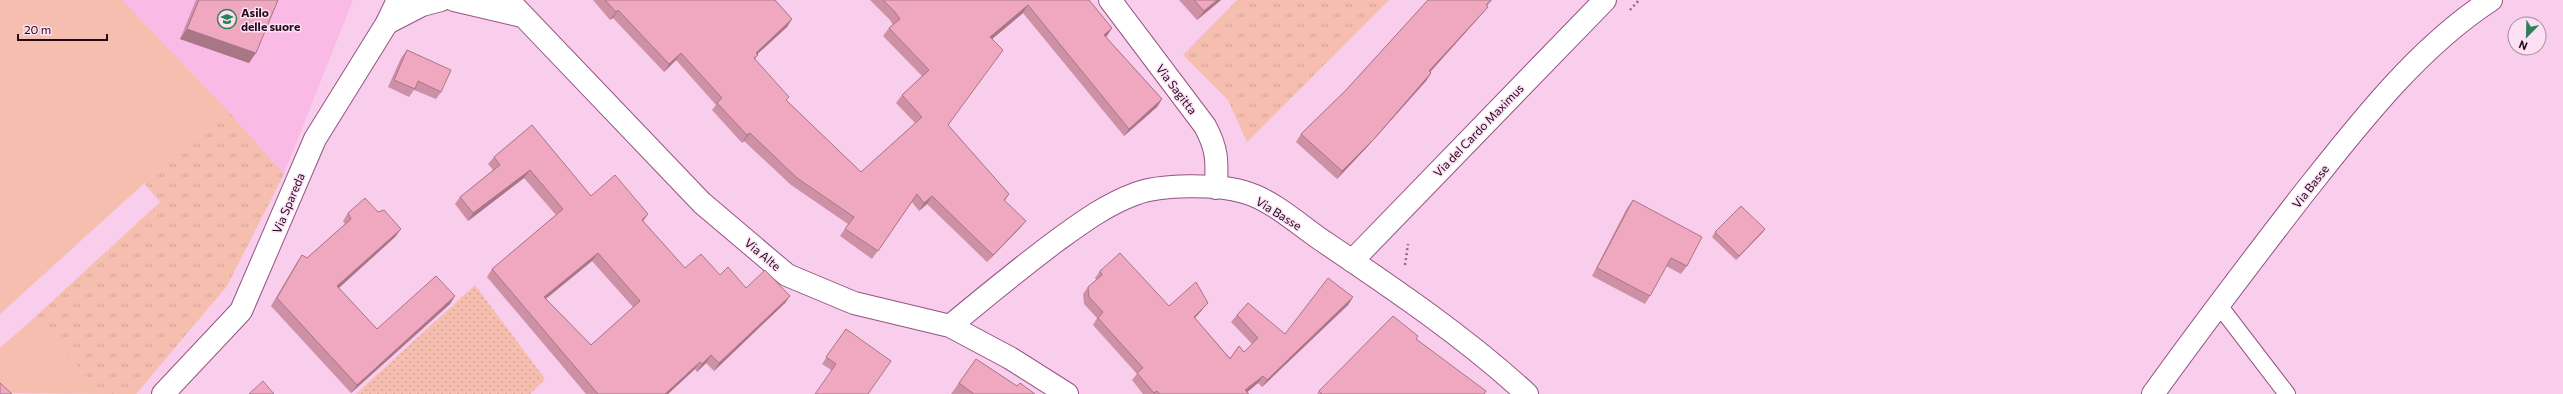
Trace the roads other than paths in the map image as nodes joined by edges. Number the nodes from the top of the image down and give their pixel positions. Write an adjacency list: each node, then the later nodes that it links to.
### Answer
1 (398, 0): 8 (street, Via Spareda)
2 (442, 0): 8 (street)
3 (454, 0): 7 (street, Via Alte)
4 (1110, 0): 9 (street, Via Sagitta)
5 (1605, 0): 10 (street, Via del Cardo Maximus)
6 (2490, 0): 11 (street, Via Basse)
7 (515, 8): 12 (street, Via Alte)
8 (387, 23): 13 (street, Via Spareda)
9 (1216, 188): 10 (street, Via Basse); 12 (street, Via Basse)
10 (1352, 260): 15 (street, Via Basse)
11 (2218, 304): 16 (street, Via Basse); 17 (lane)
12 (950, 326): 14 (street, Via Alte)
13 (162, 394)
14 (1067, 394)
15 (1527, 394)
16 (2153, 394)
17 (2287, 394)

